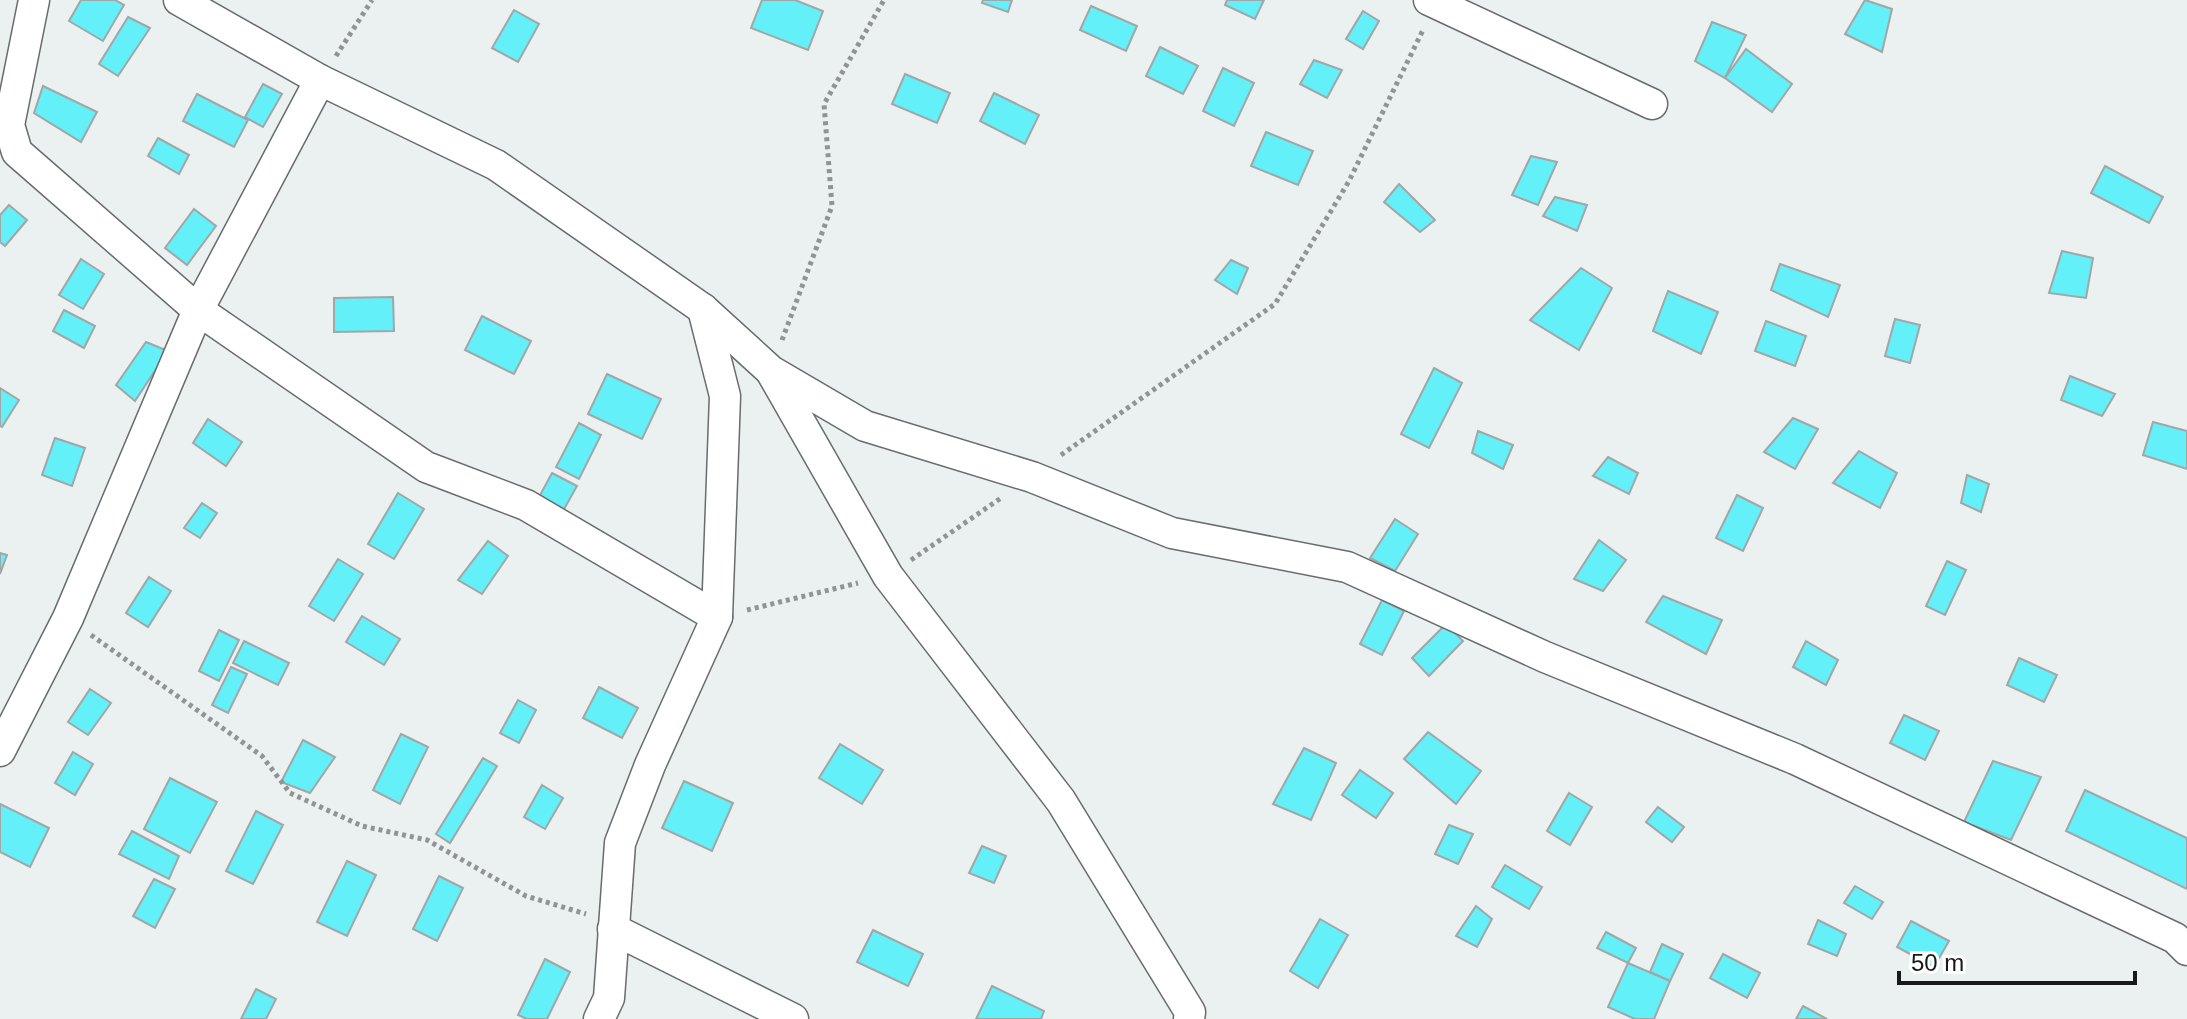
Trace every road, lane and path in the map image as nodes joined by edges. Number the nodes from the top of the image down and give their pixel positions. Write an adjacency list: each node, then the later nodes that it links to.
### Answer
1 (34, 0): 9 (street)
2 (179, 0): 6 (street)
3 (372, 0): 6 (path)
4 (884, 0): 10 (path)
5 (1433, 2): 7 (street); 11 (path)
6 (320, 80): 8 (street); 9 (street)
7 (1652, 104)
8 (703, 309): 10 (street); 13 (street)
9 (198, 310): 13 (street); 14 (street)
10 (771, 371): 11 (street); 12 (street)
11 (1032, 477): 12 (path); 17 (street)
12 (888, 576): 13 (path); 20 (street)
13 (717, 617): 16 (street)
14 (68, 618): 15 (street); 16 (path)
15 (0, 751)
16 (613, 929): 18 (street); 19 (street)
17 (2187, 950)
18 (599, 1019)
19 (793, 1019)
20 (1189, 1019)

